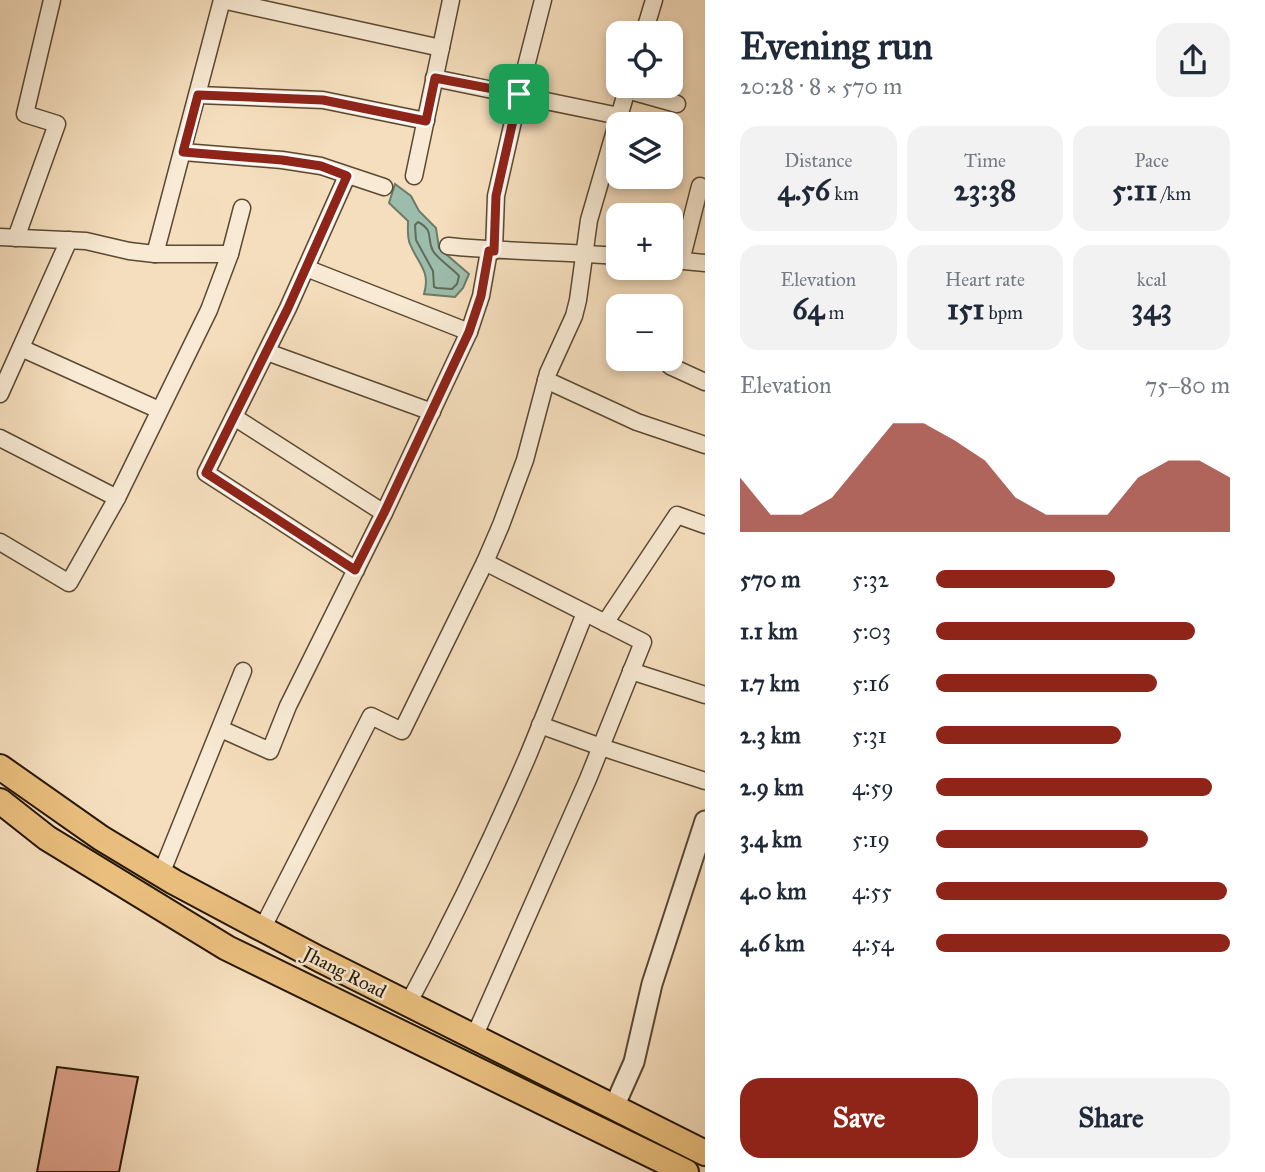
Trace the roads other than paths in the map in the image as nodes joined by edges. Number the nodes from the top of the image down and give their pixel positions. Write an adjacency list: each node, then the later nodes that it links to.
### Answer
1 (52, 0): 24 (street)
2 (222, 0): 7 (street); 12 (street)
3 (307, 0): 7 (street)
4 (451, 0): 9 (street)
5 (543, 0): 11 (street)
6 (654, 0): 8 (street)
7 (302, 17): 9 (street)
8 (648, 21)
9 (441, 48): 10 (street)
10 (435, 78): 11 (street); 16 (street)
11 (519, 94): 15 (street); 28 (street)
12 (198, 95): 16 (street); 17 (street)
13 (659, 98): 14 (street)
14 (677, 104)
15 (606, 113)
16 (426, 121): 20 (street)
17 (183, 152): 19 (street); 30 (street)
18 (606, 161): 29 (street)
19 (347, 176): 22 (street); 35 (street)
20 (414, 176)
21 (700, 186): 25 (street)
22 (384, 187)
23 (242, 208): 31 (street)
24 (8, 237): 26 (street)
25 (683, 239)
26 (69, 240): 30 (street); 37 (street)
27 (448, 246): 28 (street)
28 (491, 251): 29 (street); 36 (street)
29 (584, 253): 32 (street); 40 (street)
30 (155, 254): 31 (street)
31 (230, 254): 43 (street)
32 (606, 255)
33 (683, 261): 34 (street)
34 (705, 263)
35 (306, 268): 36 (street); 38 (street)
36 (469, 332): 44 (street)
37 (21, 348): 42 (street); 43 (street)
38 (267, 352): 44 (street); 45 (street)
39 (681, 371): 41 (street)
40 (546, 380): 47 (street); 52 (street)
41 (705, 382)
42 (0, 394)
43 (159, 410): 48 (street)
44 (432, 412): 49 (street)
45 (234, 417): 49 (street); 53 (street)
46 (0, 438): 48 (street)
47 (705, 445)
48 (117, 498): 51 (street)
49 (384, 513): 53 (street)
50 (705, 525): 55 (street)
51 (0, 542)
52 (485, 562): 54 (street); 67 (street)
53 (355, 570): 60 (street)
54 (585, 613): 55 (street); 59 (street)
55 (605, 624): 57 (street)
56 (243, 671): 60 (street)
57 (631, 671): 58 (street); 61 (street)
58 (705, 695)
59 (540, 725): 61 (street); 68 (street)
60 (221, 729): 66 (street)
61 (601, 747): 63 (street); 69 (street)
62 (0, 767): 66 (main road, Jhang Road)
63 (705, 781)
64 (0, 801): 73 (main road, Jhang Road)
65 (705, 821): 70 (street)
66 (162, 874): 67 (main road, Jhang Road)
67 (262, 929): 68 (main road, Jhang Road)
68 (408, 1004): 69 (main road, Jhang Road)
69 (474, 1037): 70 (main road, Jhang Road)
70 (614, 1107): 71 (main road, Jhang Road)
71 (677, 1139): 72 (main road, Jhang Road); 73 (main road)
72 (705, 1153)
73 (672, 1169)

